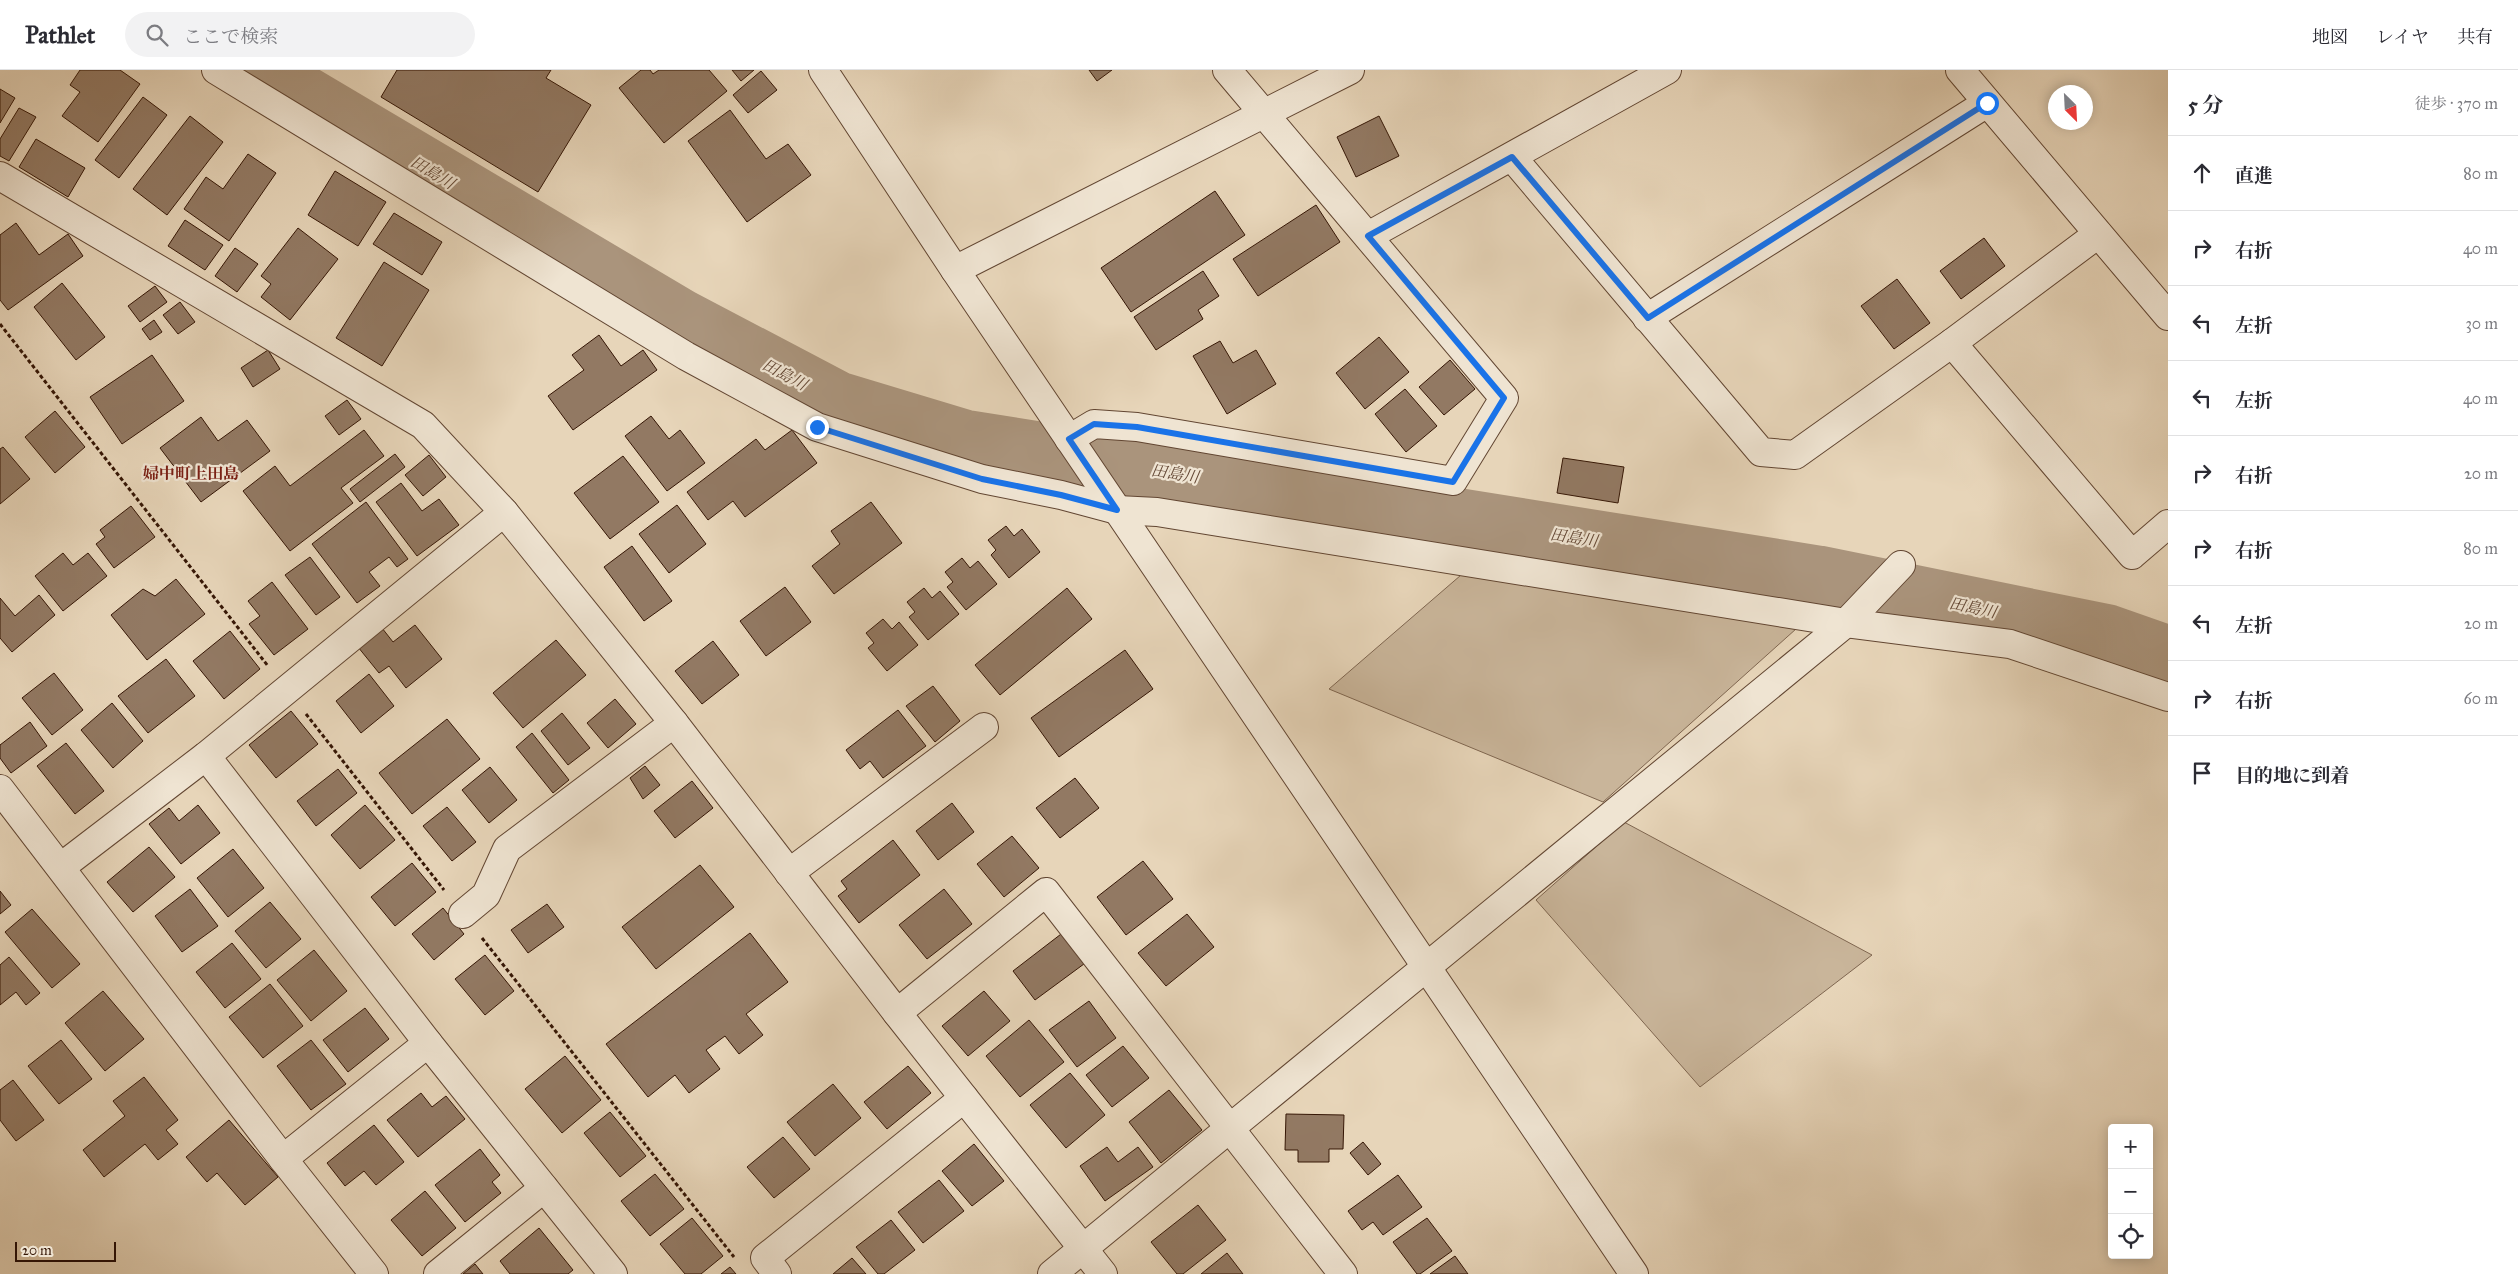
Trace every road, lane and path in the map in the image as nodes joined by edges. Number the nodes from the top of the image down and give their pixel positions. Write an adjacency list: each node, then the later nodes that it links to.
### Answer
1 (216, 70): 19 (street)
2 (823, 70): 13 (street)
3 (1227, 70): 8 (street)
4 (1350, 70): 8 (street)
5 (1668, 70): 9 (street)
6 (1960, 70): 7 (street)
7 (1987, 103): 11 (street); 15 (street)
8 (1264, 114): 12 (street); 13 (street)
9 (1512, 157): 12 (street); 15 (street)
10 (0, 176): 20 (street)
11 (2098, 234): 14 (street); 17 (street)
12 (1368, 236): 18 (street)
13 (955, 270): 18 (street)
14 (2168, 316)
15 (1648, 318): 17 (street)
16 (0, 324): 24 (path)
17 (1952, 343): 21 (street)
18 (1069, 439): 19 (street)
19 (1117, 510): 23 (street); 33 (street)
20 (504, 512): 24 (street); 26 (street)
21 (2168, 524)
22 (1901, 565): 23 (street)
23 (1846, 623): 25 (street); 33 (street)
24 (287, 690): 28 (street); 32 (path)
25 (2168, 697)
26 (674, 723): 31 (street); 32 (street)
27 (984, 727): 31 (street)
28 (206, 756): 30 (street); 35 (street)
29 (0, 788): 30 (street)
30 (61, 867): 38 (street)
31 (789, 873): 34 (street)
32 (463, 914): 41 (path)
33 (1426, 967): 37 (street); 48 (street)
34 (897, 1013): 36 (street); 37 (street)
35 (428, 1043): 38 (street); 39 (street)
36 (964, 1098): 40 (street); 41 (street)
37 (1231, 1128): 40 (street); 47 (street)
38 (282, 1159): 42 (street)
39 (544, 1188): 43 (street); 44 (street)
40 (1083, 1250): 45 (street); 46 (street)
41 (771, 1266)
42 (374, 1274)
43 (438, 1274)
44 (613, 1274)
45 (1052, 1274)
46 (1103, 1274)
47 (1343, 1274)
48 (1634, 1274)

